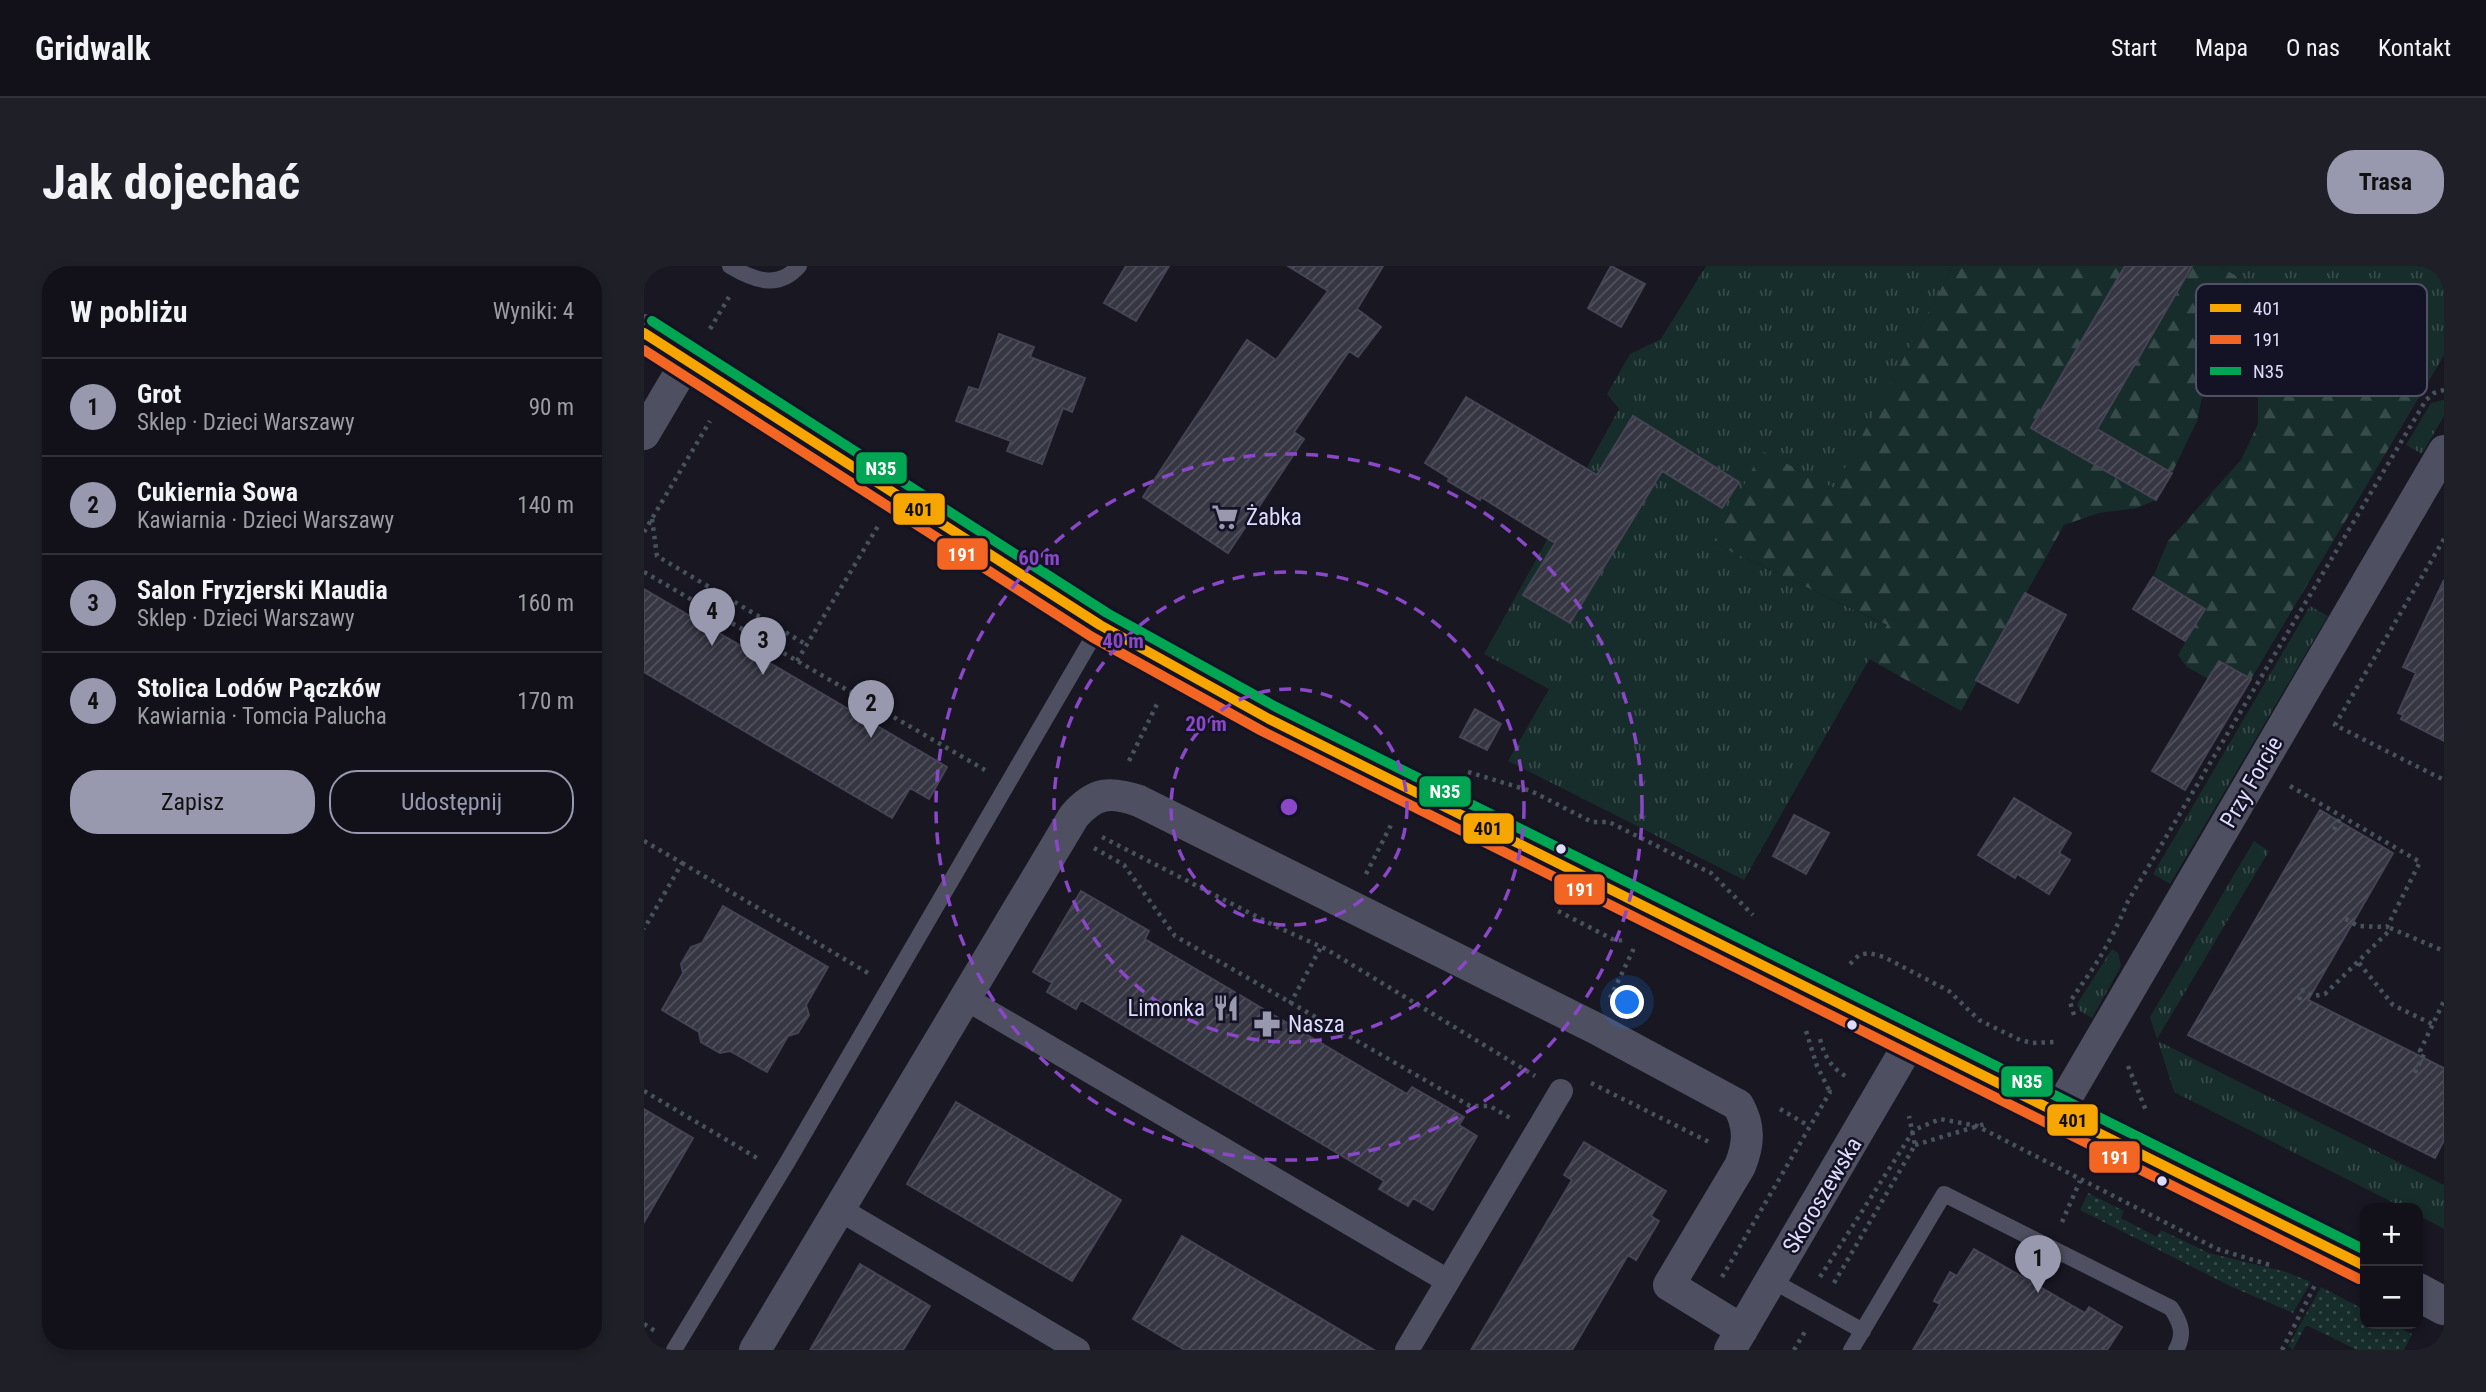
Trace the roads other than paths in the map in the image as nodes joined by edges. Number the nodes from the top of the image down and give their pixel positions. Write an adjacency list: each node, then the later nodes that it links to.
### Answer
1 (730, 266): 2 (lane)
2 (799, 266)
3 (644, 333): 4 (street)
4 (687, 361): 5 (street); 7 (street)
5 (644, 434)
6 (2444, 451): 11 (street, Przy Forcie)
7 (1100, 625): 9 (street); 20 (lane)
8 (965, 998): 12 (street); 15 (street); 19 (street)
9 (1912, 1040): 11 (street); 14 (street, Skoroszewska)
10 (1561, 1091): 15 (street)
11 (2051, 1109): 13 (street)
12 (839, 1209): 21 (street); 22 (street)
13 (2360, 1264)
14 (1771, 1280): 18 (lane); 19 (street, Skoroszewska)
15 (1448, 1281): 23 (street)
16 (2423, 1295): 17 (street)
17 (2444, 1306)
18 (1863, 1331): 24 (lane); 25 (lane)
19 (1736, 1340)
20 (674, 1350)
21 (755, 1350)
22 (1078, 1350)
23 (1408, 1350)
24 (1851, 1350)
25 (2176, 1350)

